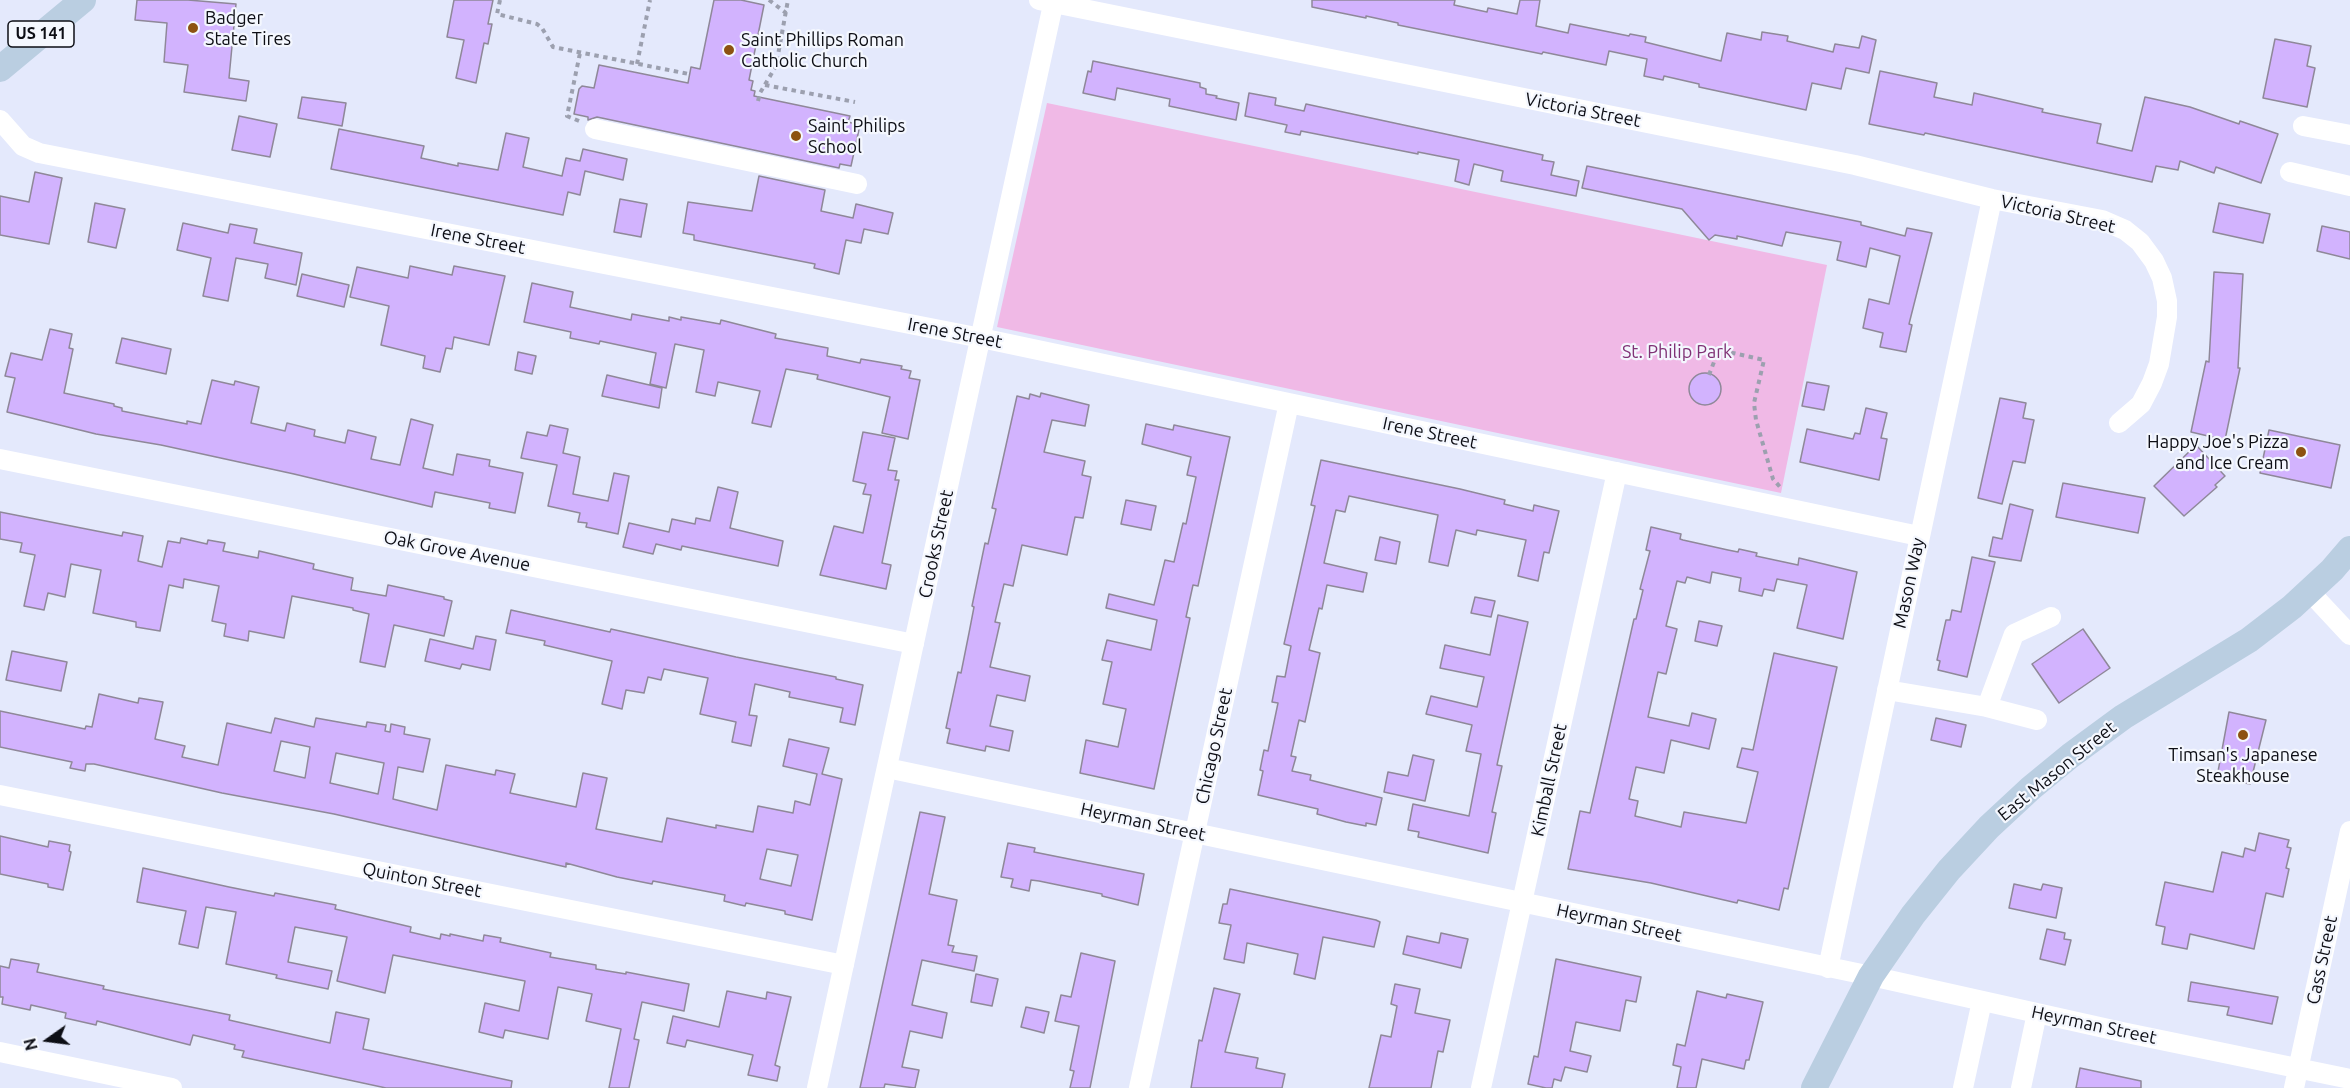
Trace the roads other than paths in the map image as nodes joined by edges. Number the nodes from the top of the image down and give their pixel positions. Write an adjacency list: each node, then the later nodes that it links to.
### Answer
1 (83, 0): 3 (main road, US 141)
2 (1049, 1): 11 (street, Victoria Street); 12 (street, Crooks Street)
3 (0, 69)
4 (0, 120): 12 (street, Irene Street)
5 (2303, 126): 7 (street)
6 (595, 129): 9 (street)
7 (2350, 135)
8 (2290, 172): 10 (street)
9 (857, 184)
10 (2350, 186)
11 (1992, 199): 14 (street, Victoria Street); 17 (street, Mason Way)
12 (981, 338): 13 (street, Irene Street); 22 (street, Crooks Street)
13 (1289, 403): 16 (street, Irene Street); 29 (street, Chicago Street)
14 (2119, 423)
15 (0, 459): 22 (street, Oak Grove Avenue)
16 (1617, 472): 17 (street, Irene Street); 30 (street, Kimball Street)
17 (1919, 536): 23 (street, Mason Way)
18 (2350, 549): 19 (main road, East Mason Street)
19 (2309, 591): 21 (street); 33 (main road, East Mason Street)
20 (2051, 617): 24 (street)
21 (2350, 634)
22 (914, 644): 26 (street, Crooks Street)
23 (1887, 690): 24 (street); 32 (street, Mason Way)
24 (1987, 707): 25 (street)
25 (2037, 720)
26 (887, 768): 29 (street, Heyrman Street); 31 (street, Crooks Street)
27 (0, 795): 31 (street, Quinton Street)
28 (2350, 831): 37 (street, Cass Street)
29 (1195, 833): 30 (street, Heyrman Street); 41 (street, Chicago Street)
30 (1522, 903): 32 (street, Heyrman Street); 42 (street, Kimball Street)
31 (844, 965): 40 (street, Crooks Street)
32 (1828, 968): 33 (street, Heyrman Street)
33 (1871, 976): 34 (street, Heyrman Street); 43 (main road, East Mason Street)
34 (1982, 1001): 35 (street, Heyrman Street); 44 (street)
35 (2037, 1013): 37 (street, Heyrman Street); 45 (street)
36 (0, 1052): 39 (street)
37 (2299, 1067): 38 (street, Heyrman Street); 46 (street, Cass Street)
38 (2350, 1078)
39 (172, 1088)
40 (817, 1088)
41 (1139, 1088)
42 (1481, 1088)
43 (1814, 1088)
44 (1963, 1088)
45 (2020, 1088)
46 (2294, 1088)

